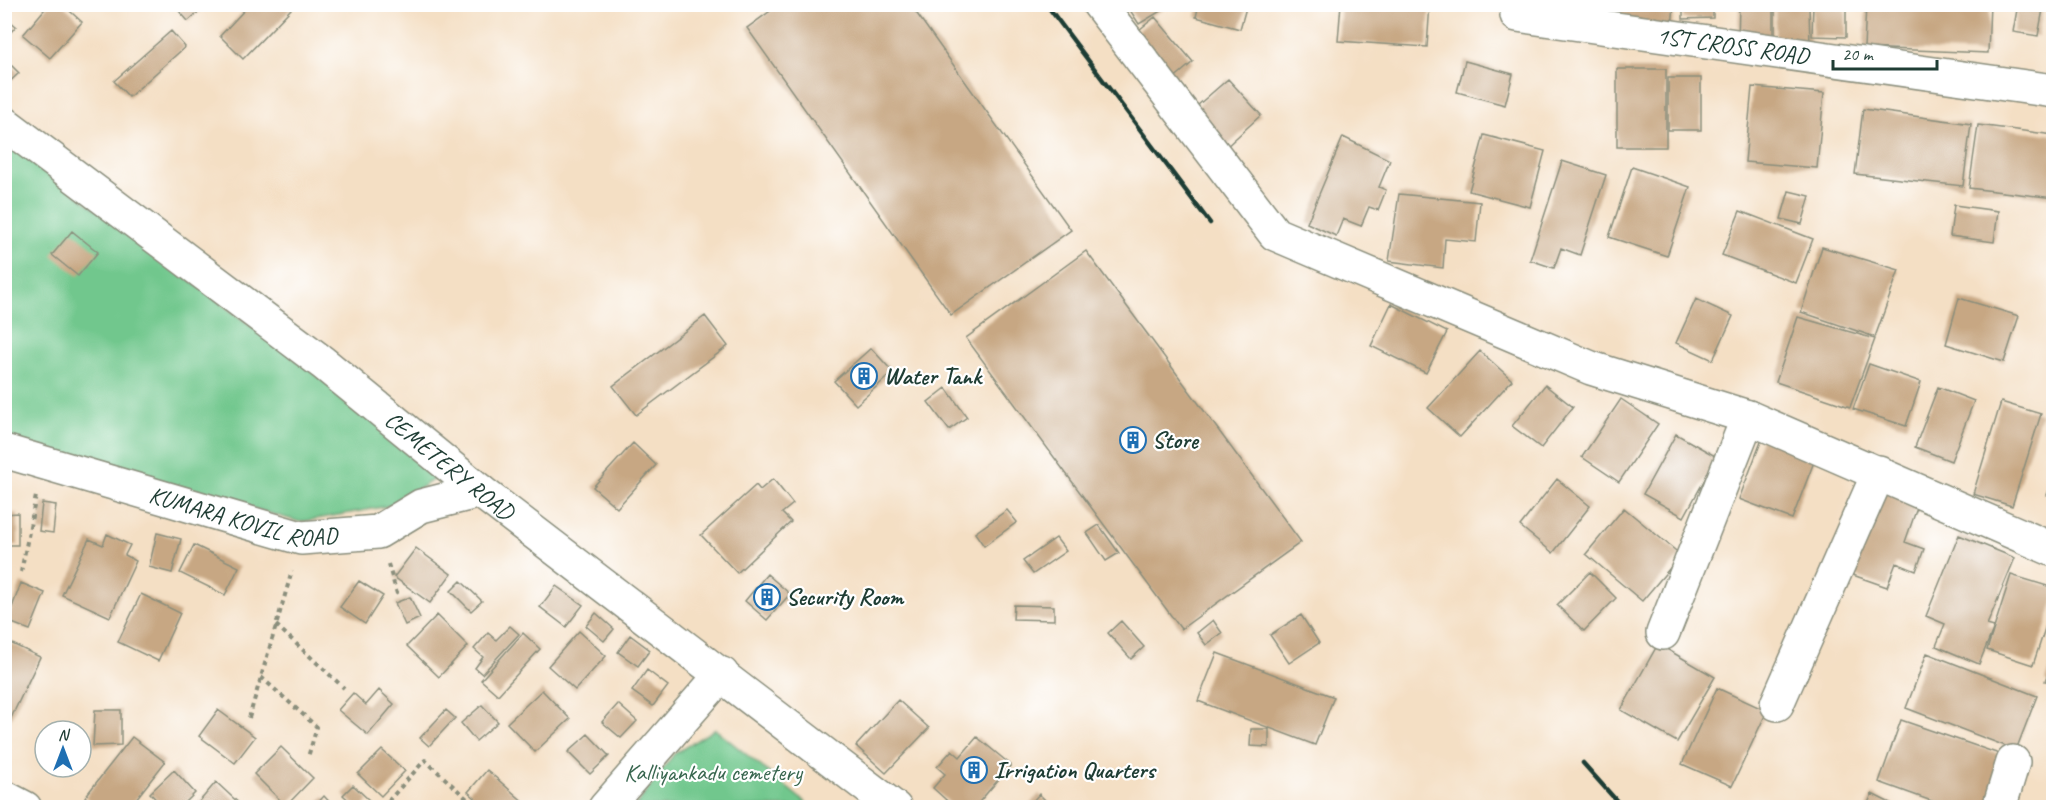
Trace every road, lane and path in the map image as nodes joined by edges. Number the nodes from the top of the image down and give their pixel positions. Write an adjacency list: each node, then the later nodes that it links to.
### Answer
1 (1099, 4): 5 (street)
2 (1517, 15): 3 (street, 1ST CROSS ROAD)
3 (2054, 91)
4 (4, 123): 9 (street, CEMETERY ROAD)
5 (1748, 417): 8 (street); 14 (street)
6 (4, 451): 7 (street, KUMARA KOVIL ROAD)
7 (42, 463): 10 (street, KUMARA KOVIL ROAD); 12 (path)
8 (1879, 472): 11 (street); 18 (street)
9 (480, 491): 10 (street, KUMARA KOVIL ROAD); 15 (street, CEMETERY ROAD)
10 (301, 538): 13 (path)
11 (2054, 550)
12 (21, 572)
13 (276, 625): 16 (path); 17 (path)
14 (1663, 633)
15 (722, 674): 26 (street); 27 (street, CEMETERY ROAD)
16 (261, 677): 19 (path); 20 (path)
17 (344, 688)
18 (1777, 704)
19 (249, 718)
20 (308, 757)
21 (2013, 762): 28 (street)
22 (4, 797): 23 (street)
23 (25, 807)
24 (382, 807): 25 (path)
25 (477, 807)
26 (604, 807)
27 (895, 807)
28 (1999, 807)

